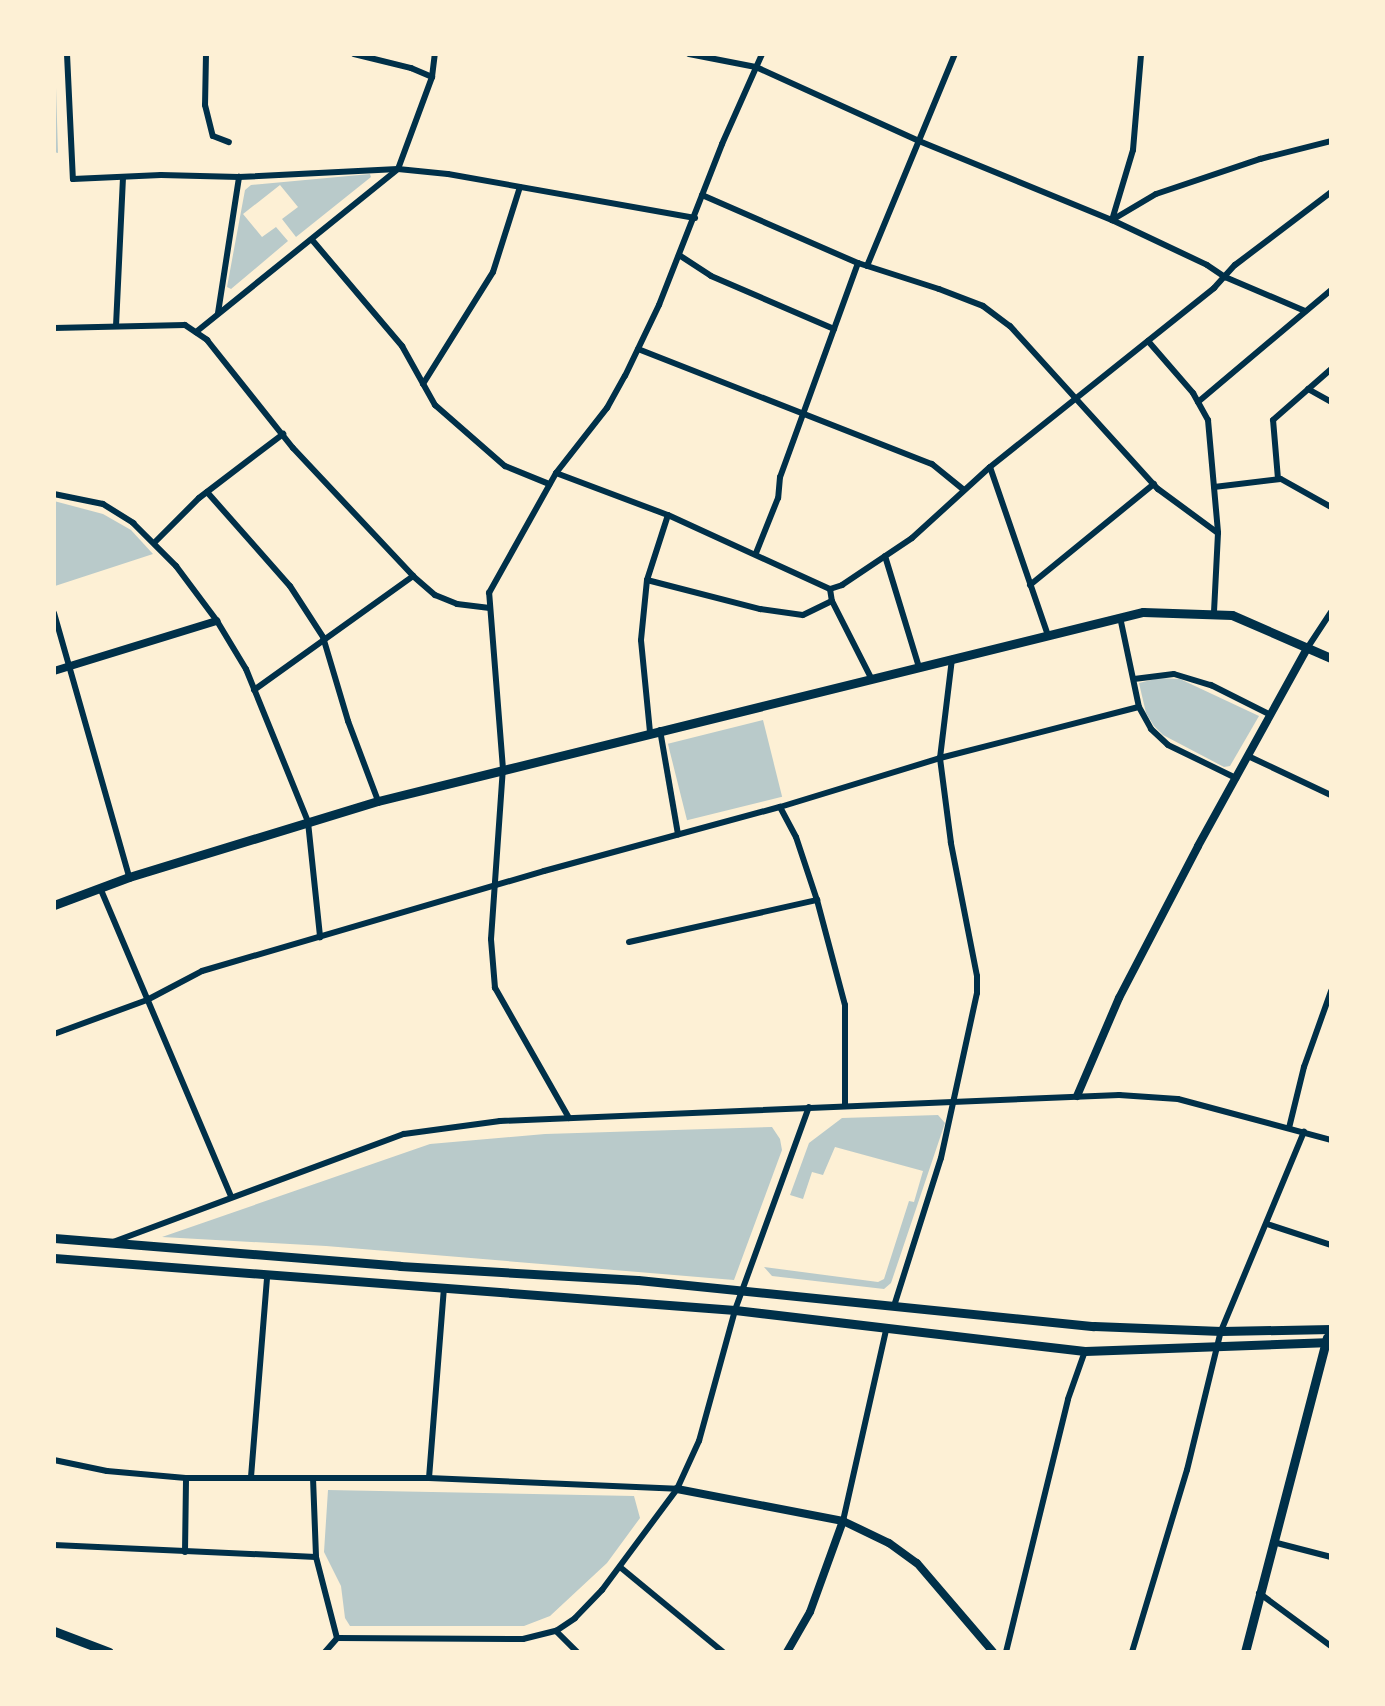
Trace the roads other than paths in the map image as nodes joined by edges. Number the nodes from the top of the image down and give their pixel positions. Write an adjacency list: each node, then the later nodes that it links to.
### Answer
1 (67, 54): 15 (street)
2 (206, 54): 13 (street)
3 (354, 54): 10 (street)
4 (435, 54): 10 (street)
5 (689, 54): 9 (street)
6 (762, 54): 9 (street)
7 (955, 54): 11 (street)
8 (1141, 54): 21 (street)
9 (756, 68): 11 (street); 19 (street)
10 (432, 77): 14 (street)
11 (919, 141): 21 (street); 25 (street)
12 (1331, 141): 21 (street)
13 (229, 142)
14 (398, 169): 16 (street); 17 (street); 22 (street)
15 (123, 177): 16 (street); 30 (street)
16 (239, 177): 29 (street)
17 (520, 187): 20 (street); 37 (street)
18 (1331, 192): 26 (street)
19 (702, 195): 20 (street); 24 (street)
20 (695, 218): 23 (street)
21 (1112, 220): 26 (street)
22 (313, 241): 29 (street); 37 (street)
23 (679, 255): 32 (street); 35 (street)
24 (858, 263): 25 (street); 32 (street)
25 (867, 266): 39 (street)
26 (1225, 277): 28 (street); 34 (street)
27 (1331, 290): 28 (street)
28 (1306, 311): 40 (street)
29 (218, 315): 33 (street)
30 (116, 326): 31 (street); 33 (street)
31 (54, 328)
32 (834, 329): 42 (street)
33 (196, 332): 43 (street)
34 (1148, 341): 39 (street); 40 (street)
35 (638, 349): 42 (street); 45 (street)
36 (1331, 369): 38 (street)
37 (423, 384): 47 (street)
38 (1308, 389): 41 (street); 46 (street)
39 (1078, 397): 44 (street); 48 (street)
40 (1198, 402): 49 (street)
41 (1331, 402)
42 (805, 414): 50 (street); 57 (street)
43 (283, 435): 51 (street); 59 (street)
44 (990, 467): 50 (street); 61 (street)
45 (556, 473): 47 (street); 54 (street)
46 (1278, 479): 49 (street); 53 (street)
47 (549, 484): 64 (street)
48 (1154, 484): 55 (street); 61 (street)
49 (1214, 487): 55 (street)
50 (964, 490): 58 (street)
51 (207, 492): 56 (street); 71 (street)
52 (54, 494): 56 (street)
53 (1331, 507)
54 (668, 516): 57 (street); 60 (street)
55 (1218, 533): 67 (street)
56 (155, 542): 69 (street)
57 (756, 553): 62 (street)
58 (885, 556): 62 (street); 75 (street)
59 (413, 576): 64 (street); 71 (street)
60 (647, 580): 63 (street); 83 (street)
61 (1030, 585): 70 (street)
62 (830, 589): 63 (street)
63 (832, 601): 78 (street)
64 (490, 608): 86 (street)
65 (1331, 612): 72 (street)
66 (54, 613): 76 (street)
67 (1214, 613): 68 (main road); 72 (main road)
68 (1120, 617): 70 (main road); 79 (street)
69 (217, 621): 76 (street); 80 (street)
70 (1048, 635): 74 (main road)
71 (323, 637): 80 (street); 89 (street)
72 (1308, 647): 73 (main road); 82 (street)
73 (1331, 658)
74 (952, 659): 75 (main road); 85 (street)
75 (919, 667): 78 (main road)
76 (67, 668): 77 (street); 93 (street)
77 (54, 671)
78 (871, 678): 83 (main road)
79 (1134, 679): 81 (street); 82 (street)
80 (254, 690): 91 (street)
81 (1139, 707): 85 (street); 87 (street)
82 (1271, 715): 84 (street)
83 (655, 731): 86 (main road); 92 (street)
84 (1248, 756): 87 (street); 88 (street)
85 (940, 758): 90 (street); 104 (street)
86 (503, 769): 89 (main road); 94 (street)
87 (1236, 778): 103 (street)
88 (1331, 795)
89 (378, 801): 91 (main road)
90 (780, 807): 92 (street); 96 (street)
91 (307, 822): 93 (main road); 98 (street)
92 (678, 834): 94 (street)
93 (129, 877): 95 (main road)
94 (497, 885): 98 (street); 107 (street)
95 (101, 890): 97 (main road); 101 (street)
96 (817, 900): 99 (street); 105 (street)
97 (54, 905)
98 (320, 937): 101 (street)
99 (629, 942)
100 (1331, 991): 108 (street)
101 (147, 1000): 102 (street); 111 (street)
102 (54, 1034)
103 (1077, 1096): 104 (street); 108 (street)
104 (956, 1102): 105 (street); 120 (street)
105 (845, 1105): 106 (street)
106 (809, 1107): 107 (street); 119 (street)
107 (569, 1118): 111 (street)
108 (1289, 1128): 109 (street)
109 (1304, 1132): 110 (street); 112 (street)
110 (1331, 1140)
111 (230, 1196): 114 (street)
112 (1267, 1224): 115 (street); 124 (street)
113 (54, 1238): 114 (main road)
114 (113, 1242): 119 (main road)
115 (1331, 1245)
116 (54, 1258): 117 (main road)
117 (267, 1277): 118 (main road); 129 (street)
118 (444, 1289): 121 (main road); 132 (street)
119 (742, 1292): 120 (main road); 121 (street)
120 (894, 1306): 124 (main road)
121 (735, 1310): 123 (main road); 133 (street)
122 (1330, 1328): 124 (main road); 125 (main road)
123 (886, 1330): 127 (main road); 134 (street)
124 (1221, 1331): 126 (street)
125 (1328, 1342): 126 (main road); 135 (main road)
126 (1216, 1347): 127 (main road); 153 (street)
127 (1085, 1351): 152 (street)
128 (54, 1460): 130 (street)
129 (251, 1477): 130 (street); 131 (street)
130 (186, 1478): 137 (street)
131 (313, 1478): 132 (street); 138 (street)
132 (429, 1478): 133 (street)
133 (677, 1489): 134 (street); 140 (street)
134 (843, 1521): 150 (street); 151 (street)
135 (1273, 1542): 139 (street); 141 (main road)
136 (54, 1545): 137 (street)
137 (185, 1552): 138 (street)
138 (316, 1557): 144 (street)
139 (1331, 1557)
140 (620, 1567): 143 (street); 149 (street)
141 (1259, 1593): 145 (street); 154 (main road)
142 (54, 1631): 146 (main road)
143 (556, 1631): 144 (street); 148 (street)
144 (337, 1638): 147 (street)
145 (1331, 1646)
146 (109, 1652)
147 (325, 1652)
148 (577, 1652)
149 (723, 1652)
150 (787, 1652)
151 (993, 1652)
152 (1006, 1652)
153 (1132, 1652)
154 (1245, 1652)

